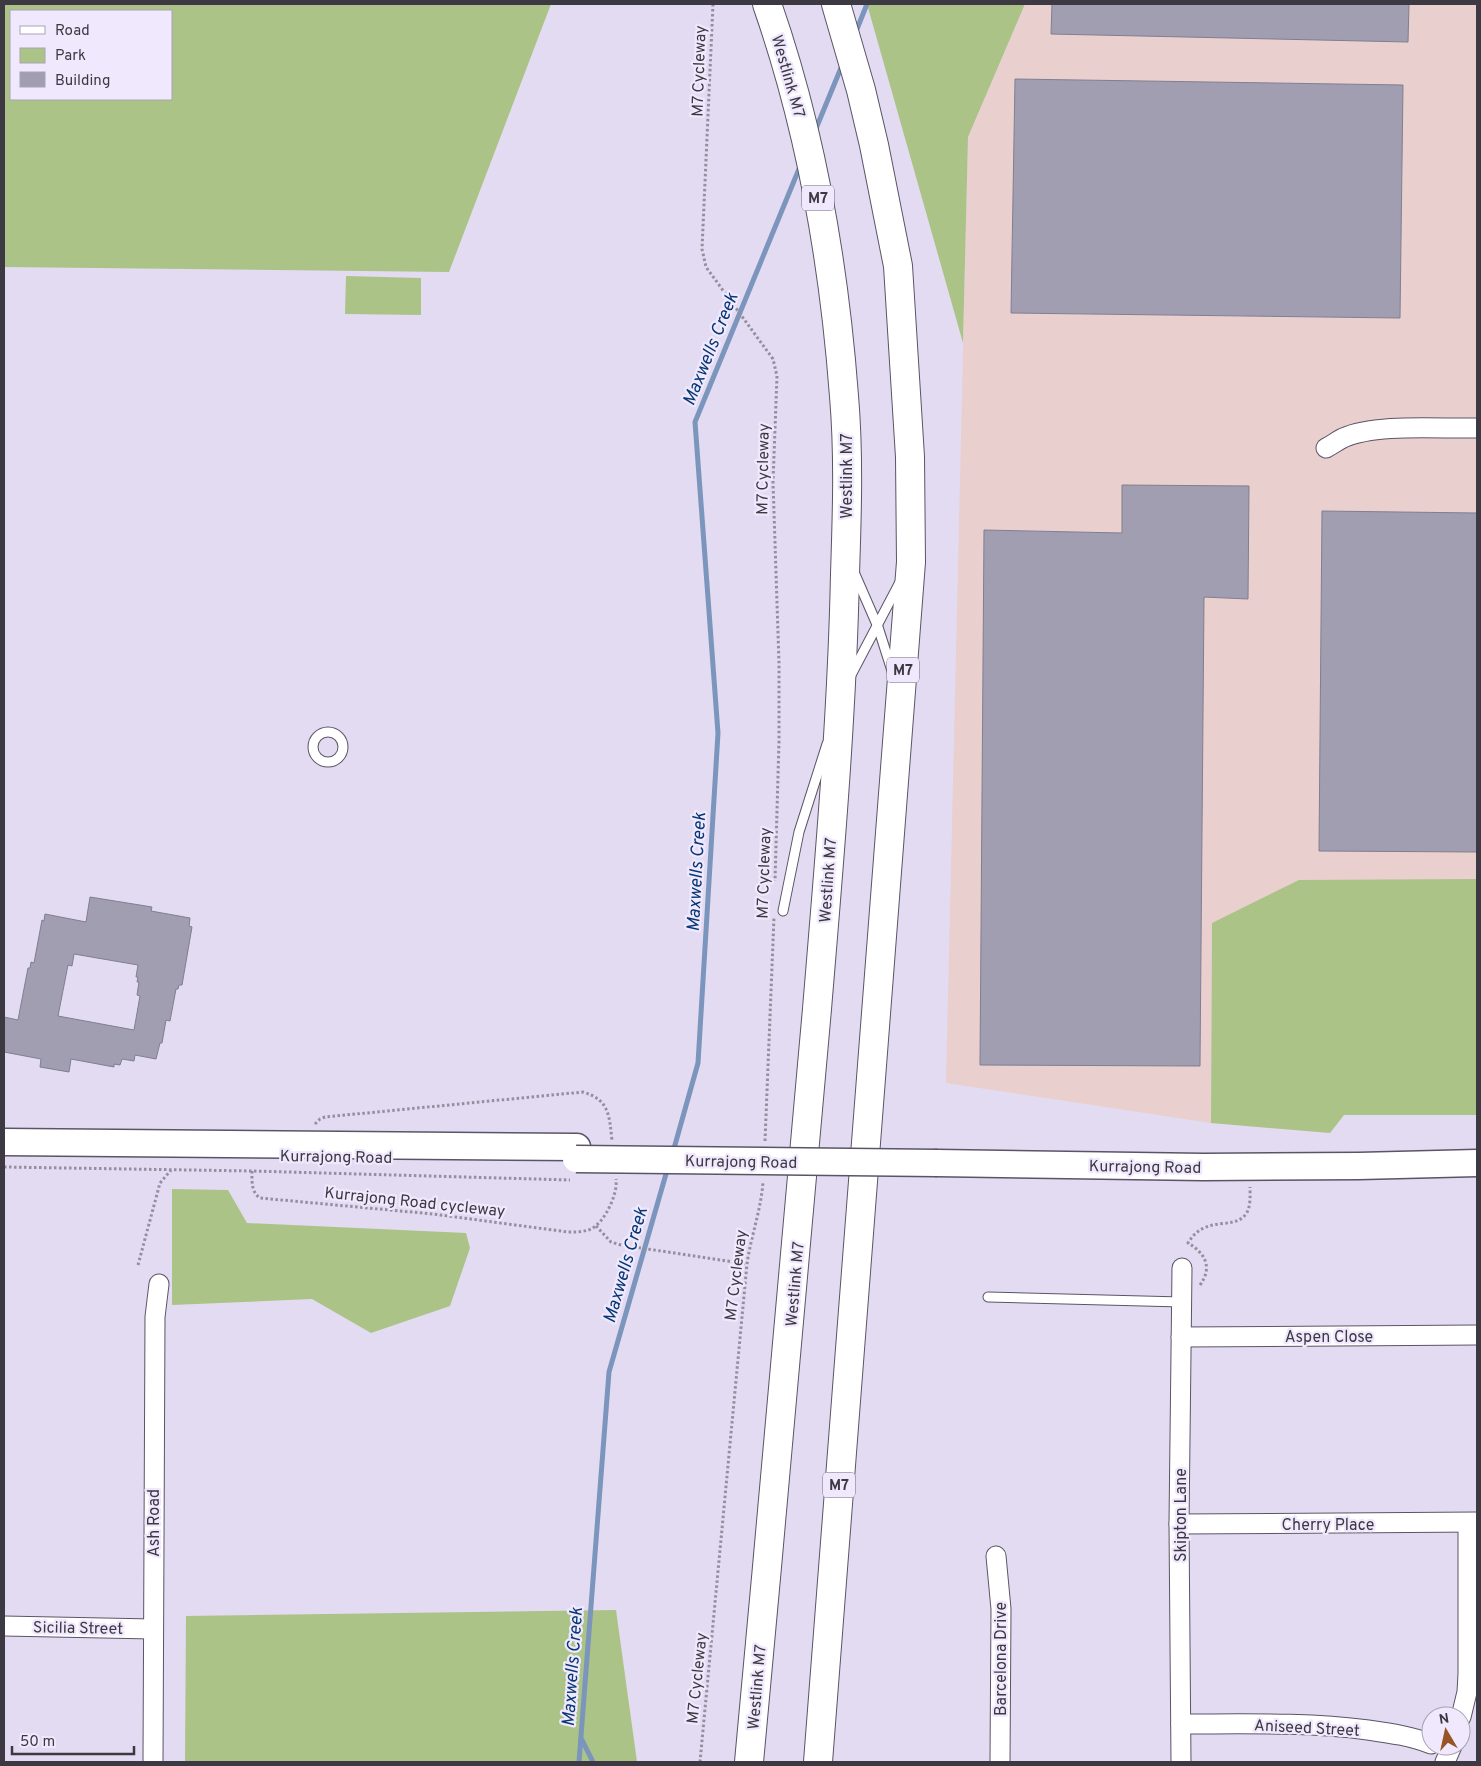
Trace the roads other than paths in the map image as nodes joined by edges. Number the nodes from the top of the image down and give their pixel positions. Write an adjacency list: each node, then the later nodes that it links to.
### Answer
1 (767, 4): 5 (highway, Westlink M7 / M7)
2 (836, 4): 6 (highway, M7)
3 (1477, 428): 4 (street)
4 (1326, 448)
5 (846, 553): 7 (lane); 8 (highway, Westlink M7 / M7)
6 (911, 562): 7 (lane); 9 (highway, M7)
7 (878, 627): 8 (lane); 9 (lane)
8 (841, 697): 10 (lane); 18 (highway, Westlink M7 / M7)
9 (901, 698): 17 (highway, M7)
10 (778, 910)
11 (4, 1142): 15 (main road, Kurrajong Road)
12 (1477, 1152): 14 (main road, Kurrajong Road)
13 (4, 1153): 15 (main road, Kurrajong Road)
14 (937, 1158): 15 (main road, Kurrajong Road); 16 (main road, Kurrajong Road)
15 (576, 1162)
16 (1477, 1163)
17 (861, 1208): 37 (highway, M7); 38 (highway)
18 (796, 1258): 35 (highway, Westlink M7 / M7); 36 (highway, M7)
19 (1182, 1268): 22 (street, Skipton Lane)
20 (159, 1284): 29 (street, Ash Road)
21 (988, 1297): 22 (lane)
22 (1182, 1302): 24 (street, Skipton Lane)
23 (1477, 1335): 24 (street, Aspen Close)
24 (1181, 1337): 26 (street, Skipton Lane)
25 (1473, 1523): 26 (street, Cherry Place); 30 (street)
26 (1179, 1524): 32 (street, Skipton Lane)
27 (996, 1556): 39 (street, Barcelona Drive)
28 (4, 1626): 29 (street, Sicilia Street)
29 (152, 1629): 34 (street, Ash Road)
30 (1473, 1675): 31 (street)
31 (1464, 1706)
32 (1181, 1724): 33 (street, Aniseed Street); 40 (street, Skipton Lane)
33 (1421, 1741)
34 (153, 1762)
35 (749, 1762)
36 (766, 1762)
37 (818, 1762)
38 (830, 1762)
39 (1000, 1762)
40 (1181, 1762)

